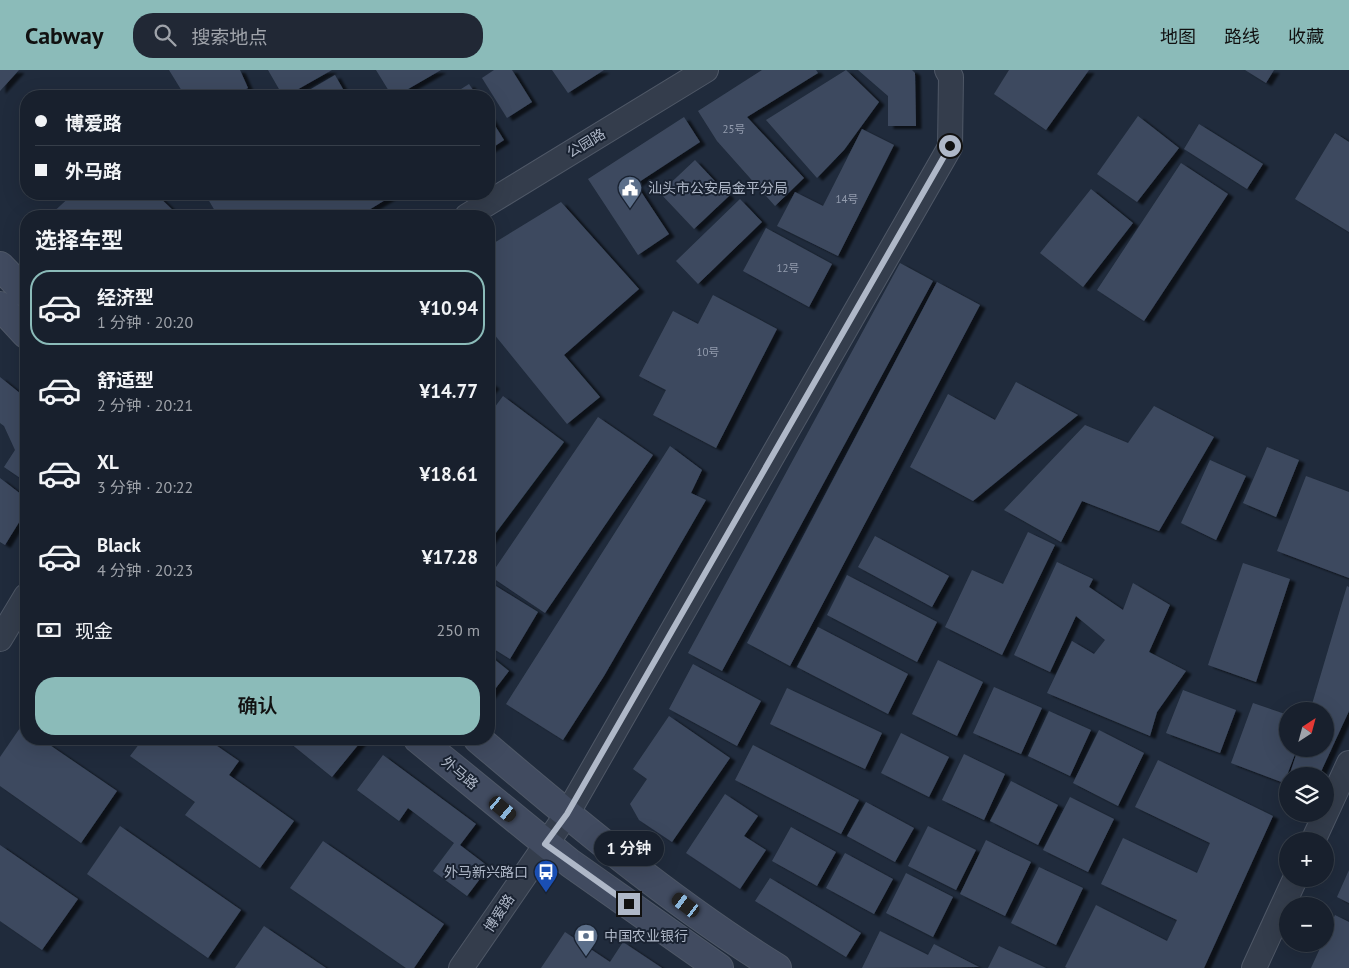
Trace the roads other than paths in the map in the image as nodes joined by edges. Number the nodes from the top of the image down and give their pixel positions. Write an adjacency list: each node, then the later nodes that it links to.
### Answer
1 (706, 70): 3 (street, 公园路)
2 (947, 70): 16 (street, 博爱路)
3 (495, 199)
4 (493, 200): 5 (street, 公园路)
5 (477, 210)
6 (0, 266): 7 (street)
7 (20, 287)
8 (0, 306): 9 (street)
9 (20, 328)
10 (20, 606): 11 (street)
11 (0, 639)
12 (425, 745): 18 (street, 外马路)
13 (485, 745): 16 (street)
14 (1349, 763): 15 (street)
15 (1341, 801): 17 (street)
16 (567, 814): 18 (street, 博爱路); 22 (street)
17 (1319, 832)
18 (545, 844): 20 (street, 博爱路); 21 (street, 外马路)
19 (1291, 887): 23 (street)
20 (462, 968)
21 (719, 968)
22 (777, 968)
23 (1254, 968)

